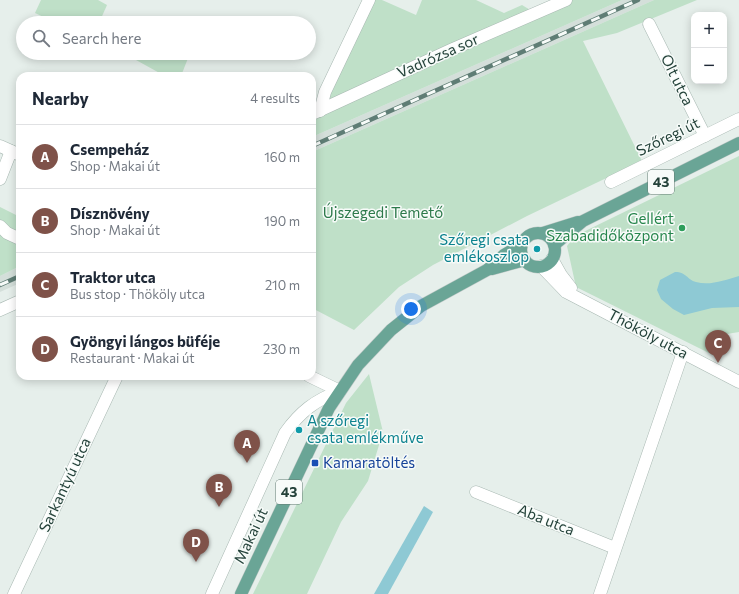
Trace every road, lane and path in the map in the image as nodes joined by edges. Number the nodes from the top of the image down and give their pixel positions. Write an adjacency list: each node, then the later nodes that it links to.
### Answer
1 (369, 0): 4 (street)
2 (566, 0): 4 (street, Vadrózsa sor)
3 (648, 24): 6 (street, Olt utca)
4 (316, 112)
5 (739, 119): 6 (street, Szőregi út)
6 (705, 136): 10 (street, Szőregi út)
7 (739, 143): 11 (main road, 43)
8 (10, 151): 9 (street)
9 (0, 179)
10 (611, 182)
11 (583, 221): 13 (main road, 43); 16 (main road, 43)
12 (0, 226): 14 (street)
13 (543, 233): 15 (main road, 43); 16 (main road)
14 (16, 237)
15 (521, 245): 18 (main road); 20 (main road, 43)
16 (554, 245): 17 (main road)
17 (552, 259): 19 (main road); 21 (street, Thököly utca)
18 (525, 260): 19 (main road); 20 (main road, 43)
19 (541, 266): 21 (street, Thököly utca)
20 (487, 270): 28 (main road, 43)
21 (578, 297): 24 (street, Thököly utca)
22 (16, 303): 23 (street)
23 (0, 310)
24 (683, 352): 27 (street, Thököly utca); 30 (street)
25 (115, 380): 31 (street, Sarkantyú utca)
26 (316, 380): 28 (street)
27 (739, 382)
28 (340, 392): 32 (street, Makai út); 33 (main road, Makai út / 43)
29 (476, 492): 30 (street, Aba utca)
30 (615, 548): 34 (street)
31 (14, 594)
32 (212, 594)
33 (241, 594)
34 (600, 594)

